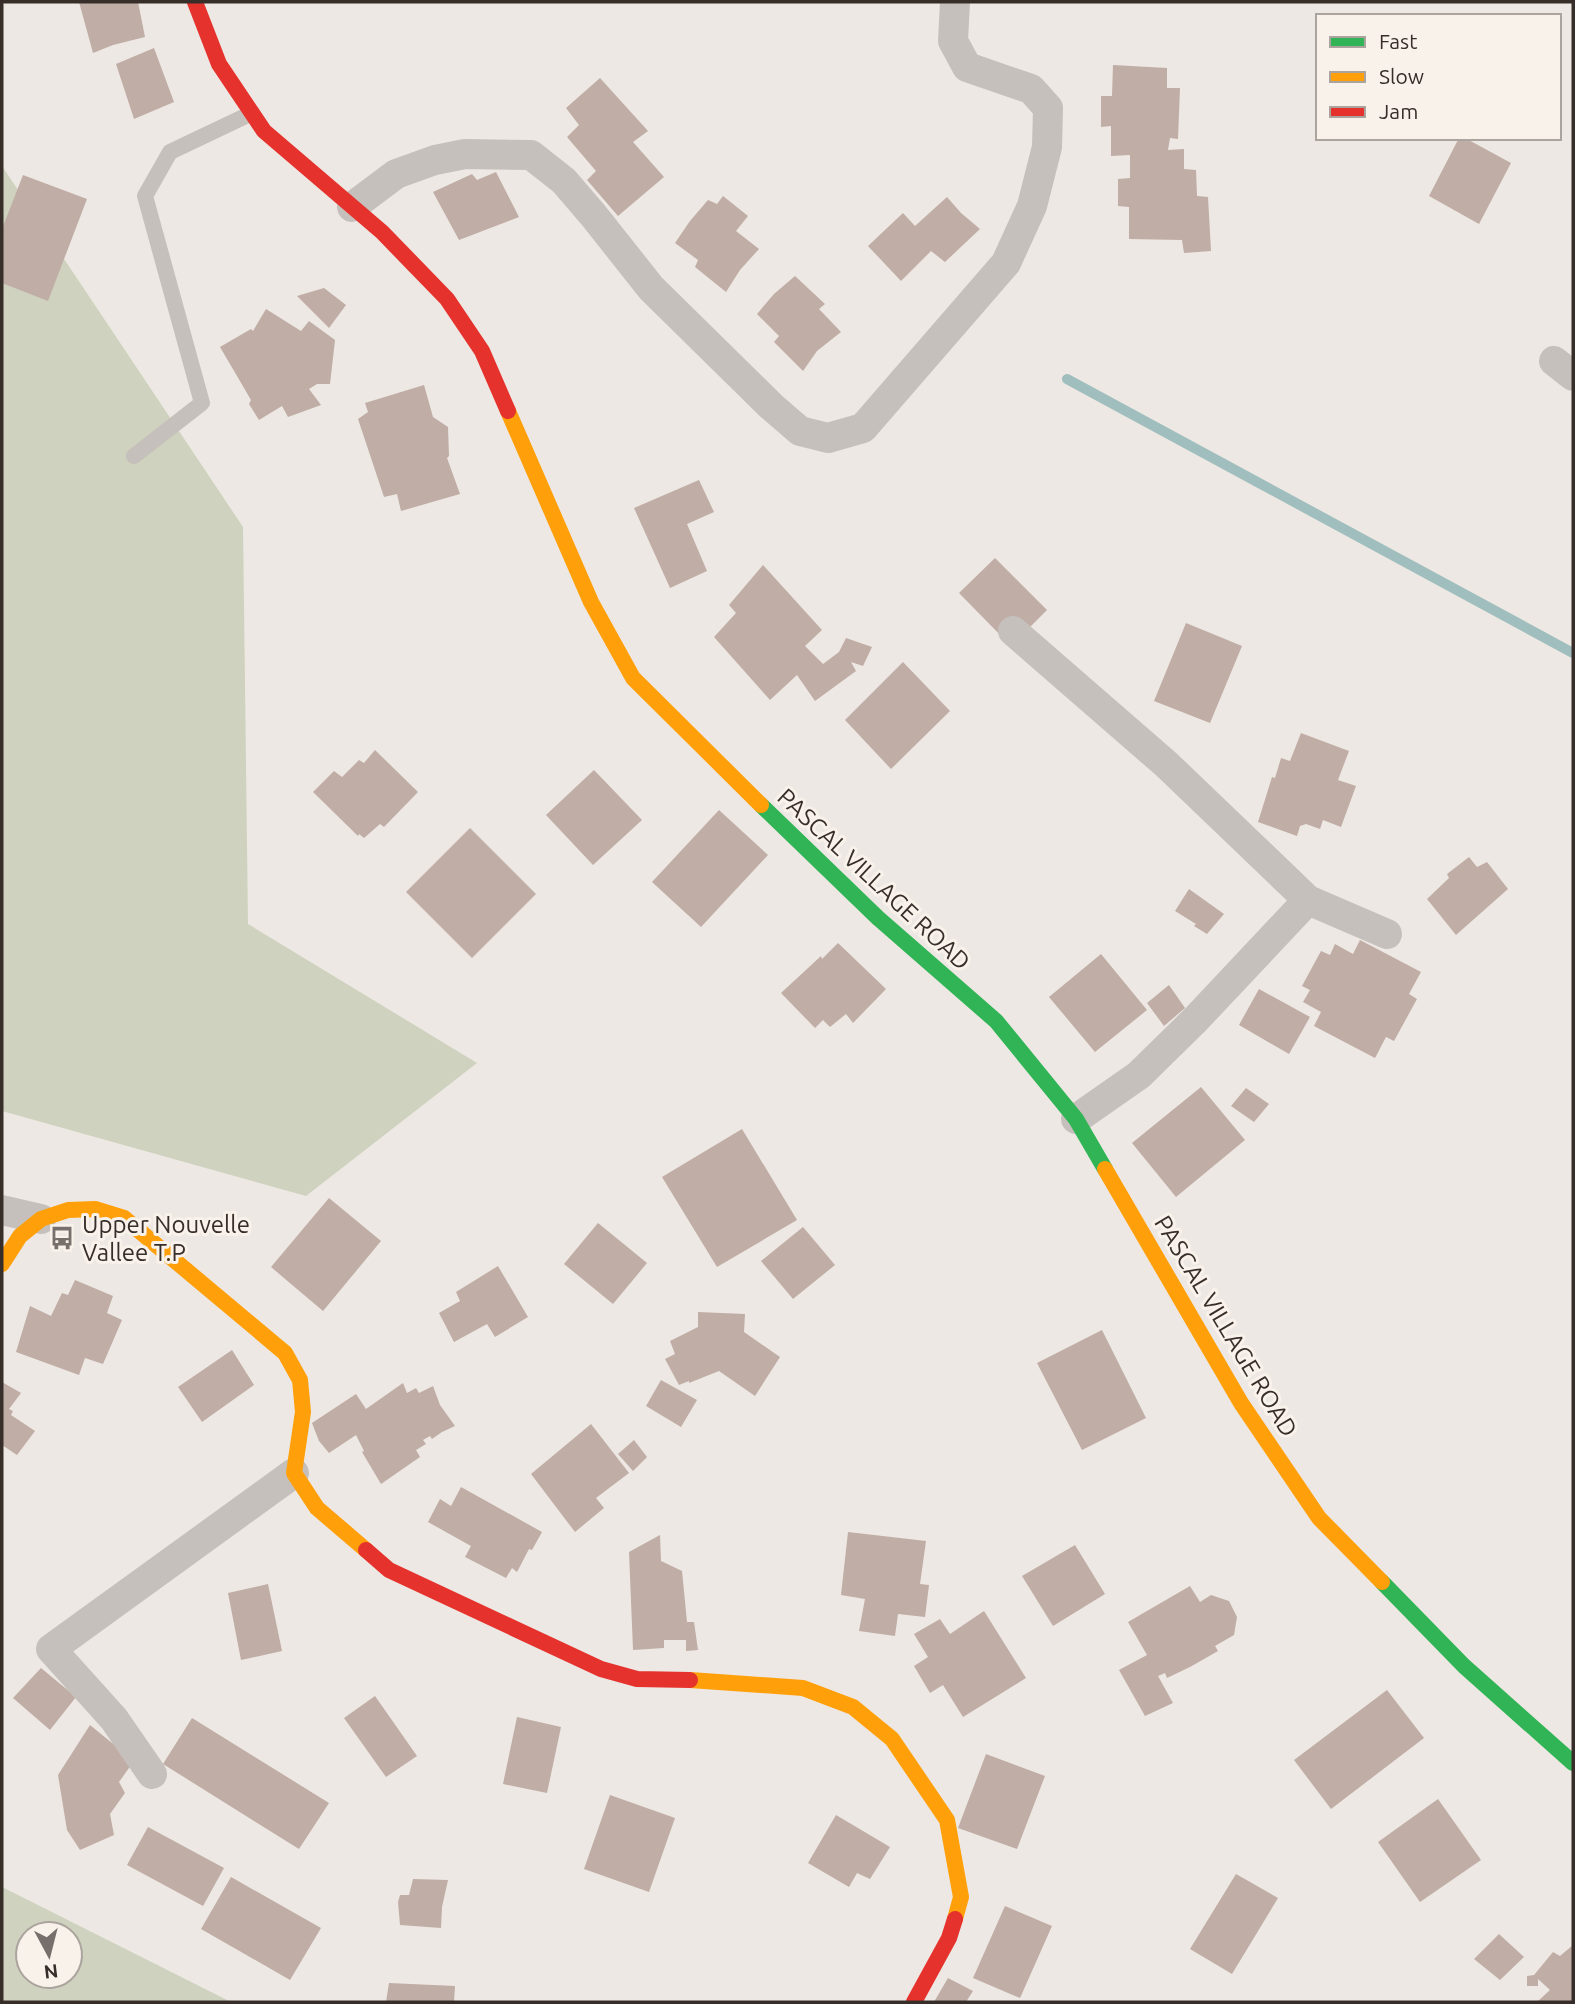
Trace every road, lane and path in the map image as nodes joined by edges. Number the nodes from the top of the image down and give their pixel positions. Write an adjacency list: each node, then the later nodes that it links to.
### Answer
1 (195, 2): 3 (street, PASCAL VILLAGE ROAD)
2 (956, 2): 4 (street)
3 (252, 113): 4 (street, PASCAL VILLAGE ROAD); 5 (lane)
4 (352, 207): 9 (street, PASCAL VILLAGE ROAD)
5 (134, 456)
6 (1013, 631): 7 (street)
7 (1308, 900): 8 (street); 9 (street)
8 (1388, 934)
9 (1076, 1119): 14 (street, PASCAL VILLAGE ROAD)
10 (2, 1210): 11 (street)
11 (41, 1219): 12 (street); 13 (street)
12 (2, 1264)
13 (294, 1473): 15 (street); 16 (street)
14 (1573, 1763)
15 (152, 1774)
16 (914, 2002)

